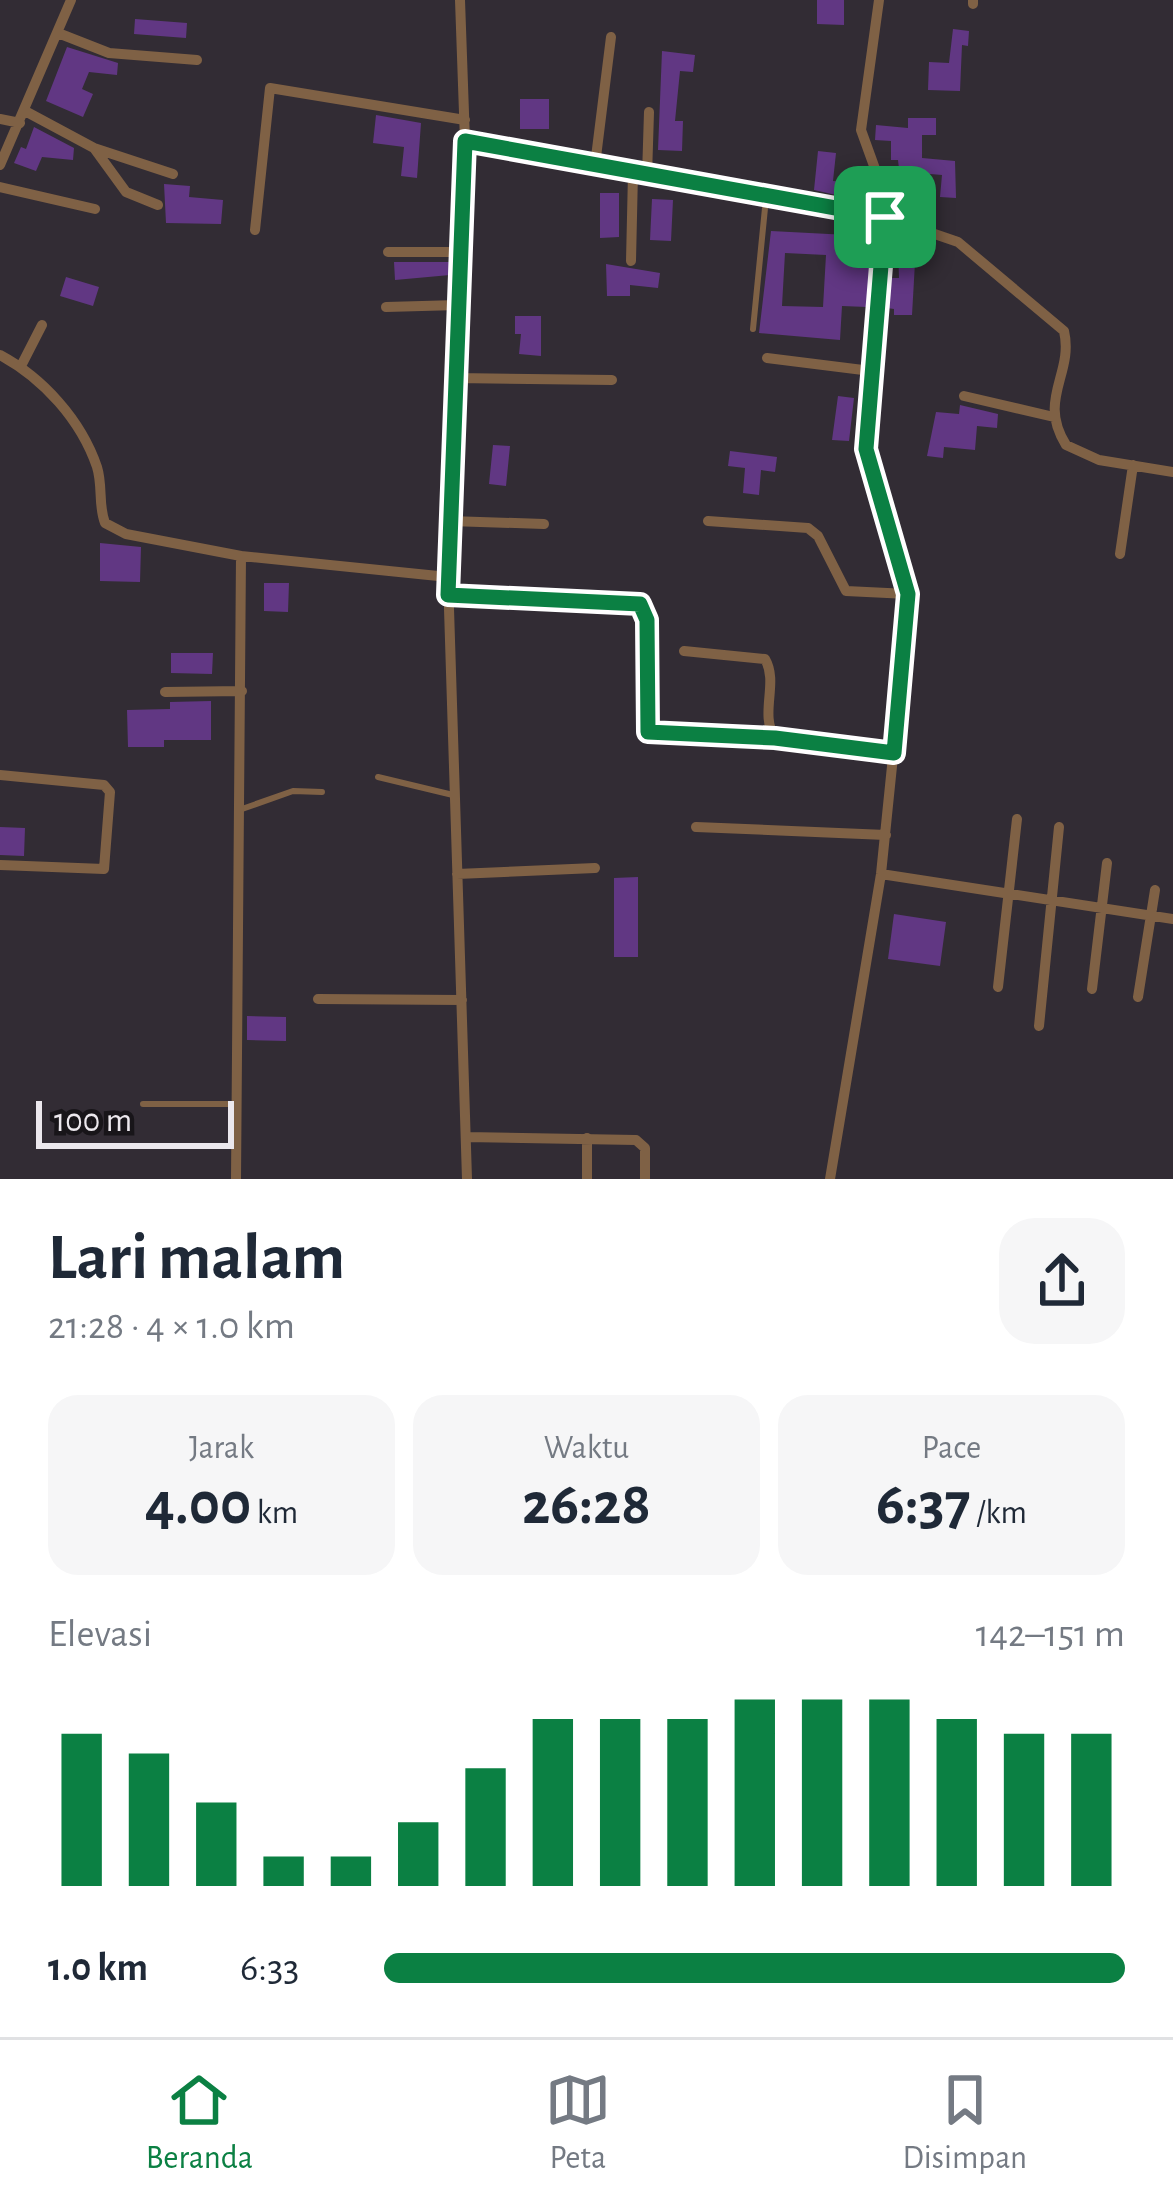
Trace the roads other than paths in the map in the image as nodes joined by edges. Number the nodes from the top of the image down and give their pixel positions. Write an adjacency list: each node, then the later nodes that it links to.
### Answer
1 (71, 0): 4 (street)
2 (460, 0): 10 (street)
3 (879, 0): 22 (street)
4 (58, 33): 6 (street); 8 (street)
5 (610, 37): 14 (street)
6 (197, 60)
7 (649, 112): 17 (street)
8 (22, 117): 9 (street); 12 (street); 13 (street)
9 (0, 118)
10 (465, 121): 11 (street); 23 (street)
11 (465, 141): 14 (street); 25 (street)
12 (94, 148): 16 (street); 20 (street)
13 (0, 165)
14 (595, 165): 15 (street)
15 (633, 173): 17 (street); 26 (street)
16 (173, 175)
17 (647, 176): 19 (street)
18 (0, 187): 21 (street)
19 (766, 199): 22 (street); 30 (lane)
20 (158, 205)
21 (95, 209)
22 (885, 217): 34 (street); 38 (street)
23 (255, 230)
24 (388, 252): 25 (street)
25 (460, 252): 27 (street)
26 (632, 261)
27 (458, 305): 28 (street); 35 (street)
28 (386, 307)
29 (42, 325): 33 (street)
30 (753, 329)
31 (1, 358): 33 (street)
32 (766, 358): 34 (street)
33 (21, 367): 45 (street)
34 (871, 371): 47 (street)
35 (455, 378): 36 (street); 41 (street)
36 (612, 380)
37 (964, 396): 38 (street)
38 (1054, 417): 39 (street)
39 (1133, 465): 40 (street); 44 (street)
40 (1173, 472)
41 (450, 521): 43 (street); 46 (street)
42 (708, 521): 47 (street)
43 (544, 524)
44 (1120, 554)
45 (242, 556): 46 (street); 51 (street)
46 (448, 577): 48 (street)
47 (908, 594): 53 (street)
48 (448, 595): 52 (street); 57 (street)
49 (684, 651): 52 (street)
50 (165, 692): 51 (street)
51 (242, 692): 58 (street)
52 (775, 738): 53 (street)
53 (894, 753): 62 (street)
54 (0, 775): 64 (street)
55 (379, 777): 57 (lane)
56 (322, 792): 58 (lane)
57 (453, 795): 66 (street)
58 (242, 809): 81 (street)
59 (1017, 819): 69 (street)
60 (696, 827): 62 (street)
61 (1059, 827): 70 (street)
62 (886, 835): 67 (street)
63 (1107, 863): 71 (street)
64 (0, 865)
65 (595, 868): 66 (street)
66 (458, 874): 78 (street)
67 (881, 874): 69 (street); 88 (street)
68 (1155, 890): 72 (street)
69 (1009, 893): 70 (street); 74 (street)
70 (1052, 899): 71 (street); 79 (street)
71 (1103, 907): 72 (street); 75 (street)
72 (1152, 915): 73 (street); 76 (street)
73 (1173, 919)
74 (998, 987)
75 (1093, 989)
76 (1138, 997)
77 (318, 999): 78 (street)
78 (462, 1000): 82 (street)
79 (1040, 1026)
80 (143, 1104): 81 (lane)
81 (238, 1104): 84 (street)
82 (466, 1137): 83 (street); 85 (street)
83 (587, 1138): 86 (street); 87 (street)
84 (236, 1179)
85 (467, 1179)
86 (587, 1179)
87 (645, 1179)
88 (830, 1179)

